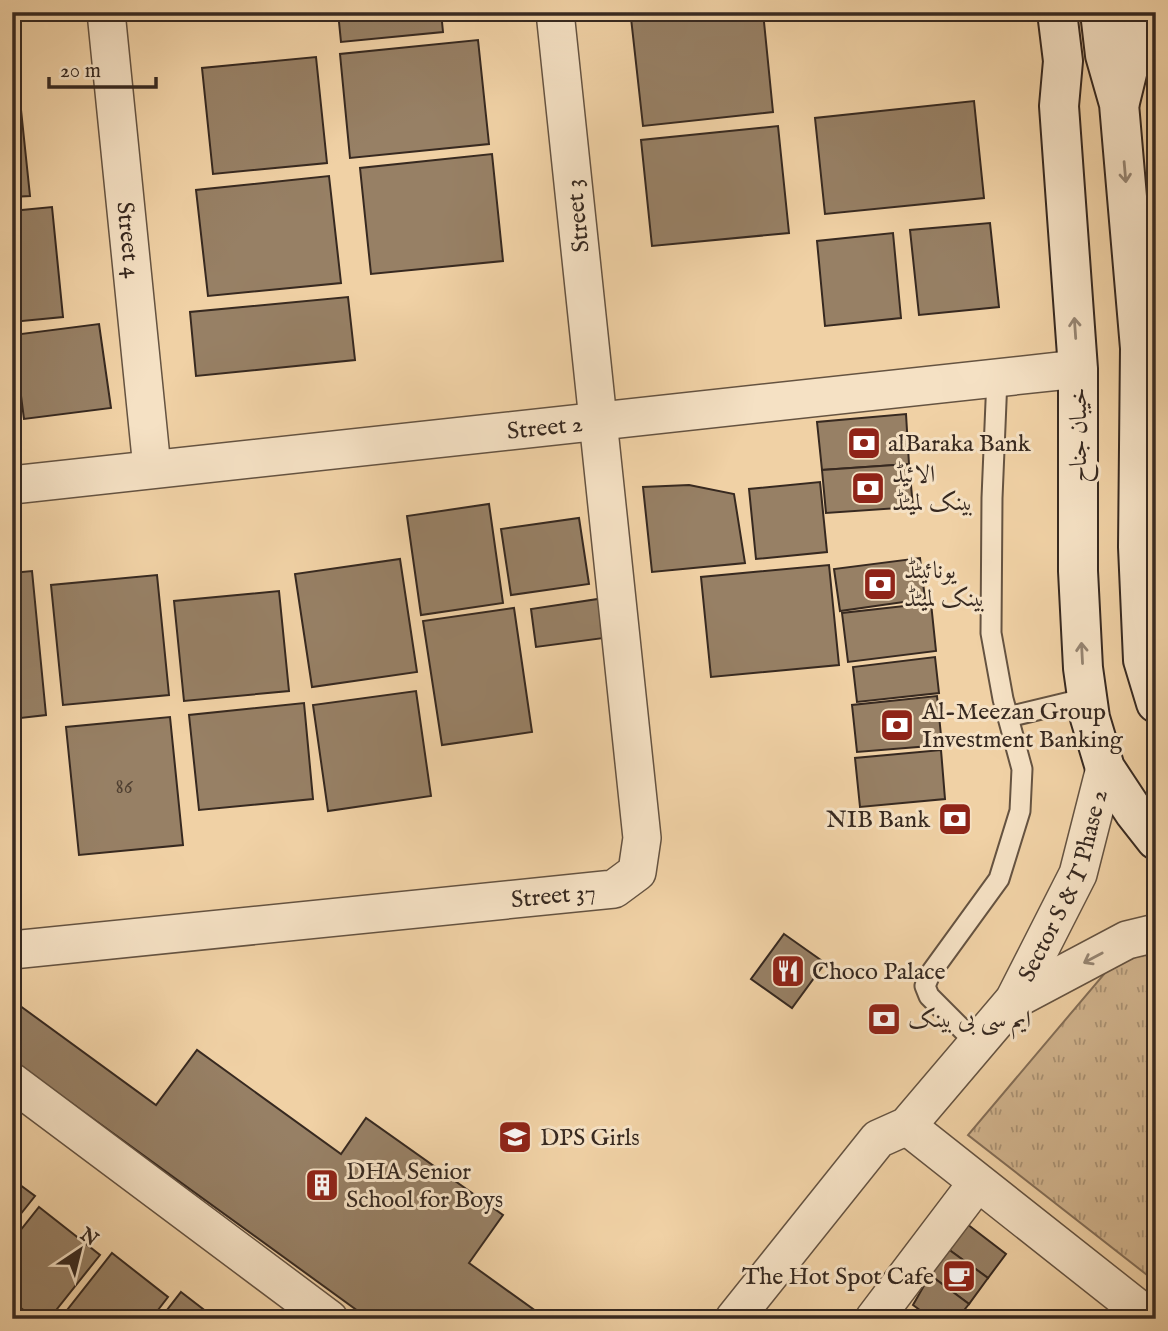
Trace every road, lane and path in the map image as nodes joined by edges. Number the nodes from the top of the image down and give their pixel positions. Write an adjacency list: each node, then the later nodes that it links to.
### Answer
1 (106, 12): 13 (street, Street 4)
2 (555, 12): 12 (street, Street 3)
3 (1032, 12): 8 (main road)
4 (1056, 12): 8 (main road, خیبان جناح)
5 (1100, 12): 7 (main road)
6 (1129, 12): 7 (main road)
7 (1119, 104): 9 (main road, one-way to 9)
8 (1059, 106): 10 (main road, خیبان جناح, one-way to 8)
9 (1148, 347): 16 (main road)
10 (1078, 369): 11 (street, Street 2); 15 (main road, خیبان جناح, one-way to 10)
11 (996, 378): 12 (street, Street 2); 17 (lane)
12 (599, 420): 13 (street, Street 2); 21 (street, Street 37)
13 (152, 468): 14 (street, Street 2)
14 (12, 485)
15 (1087, 698): 17 (lane); 18 (main road, خیبان جناح)
16 (1156, 703)
17 (1008, 717): 23 (lane)
18 (1105, 768): 19 (main road, خیبان جناح); 22 (street, Sector S & T Phase 2)
19 (1156, 840)
20 (1156, 933): 22 (street, Sector S & T Phase 2, one-way to 22)
21 (12, 950)
22 (1014, 1000): 23 (street, Sector S & T Phase 2)
23 (977, 1044): 25 (street, Sector S & T Phase 2)
24 (12, 1082): 28 (street)
25 (907, 1126): 26 (street); 29 (street, Sector S & T Phase 2)
26 (977, 1183): 27 (street); 30 (street)
27 (1111, 1307): 31 (street)
28 (329, 1319)
29 (734, 1319)
30 (874, 1319)
31 (1151, 1319)

